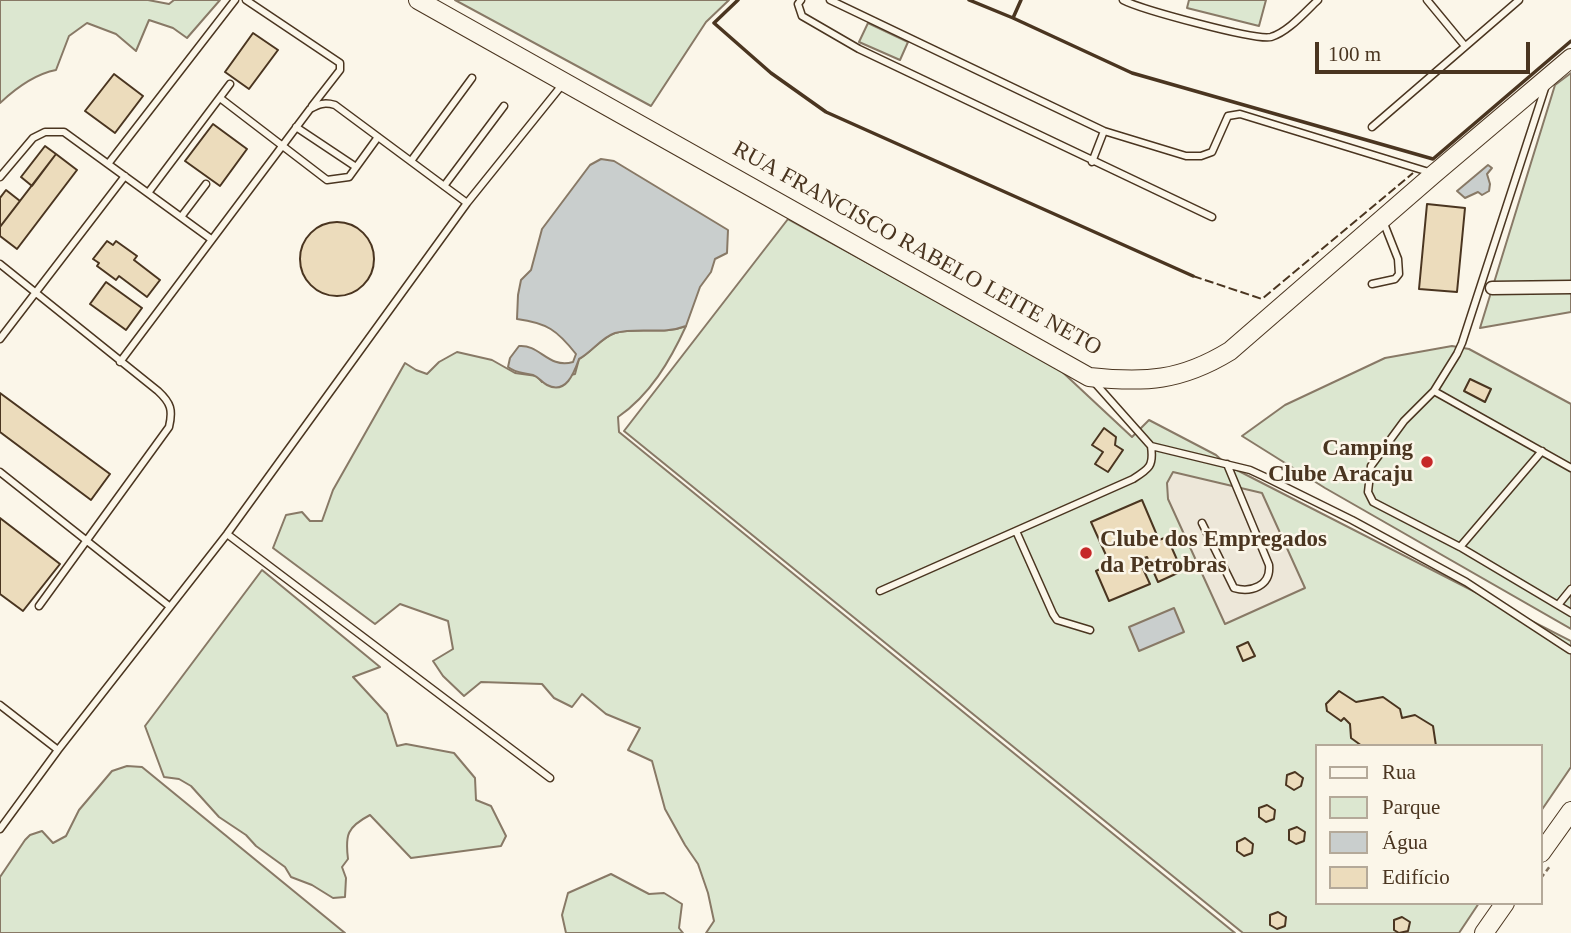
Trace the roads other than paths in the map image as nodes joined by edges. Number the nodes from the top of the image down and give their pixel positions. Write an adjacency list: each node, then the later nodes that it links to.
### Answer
1 (235, 0): 26 (lane)
2 (246, 0): 18 (lane)
3 (418, 0): 14 (street, RUA FRANCISCO RABELO LEITE NETO)
4 (801, 0): 25 (lane)
5 (830, 0): 21 (lane)
6 (1123, 0): 7 (lane)
7 (1318, 0)
8 (1427, 0): 10 (lane)
9 (1520, 0): 10 (lane)
10 (1465, 46): 20 (lane)
11 (1571, 58): 12 (street, RUA FRANCISCO RABELO LEITE NETO)
12 (1548, 77): 28 (street, RUA FRANCISCO RABELO LEITE NETO); 47 (lane)
13 (472, 78): 24 (lane)
14 (565, 81): 34 (lane); 46 (street, RUA FRANCISCO RABELO LEITE NETO)
15 (230, 84): 16 (lane)
16 (220, 98): 23 (lane); 33 (lane)
17 (504, 106): 32 (lane)
18 (310, 109): 19 (lane); 22 (lane)
19 (296, 127): 23 (lane); 27 (lane)
20 (1372, 127)
21 (1104, 131): 25 (lane); 28 (lane)
22 (378, 137): 24 (lane); 27 (lane)
23 (282, 146): 27 (lane); 38 (lane)
24 (411, 161): 32 (lane)
25 (1092, 162): 36 (lane)
26 (108, 164): 29 (lane); 30 (lane)
27 (356, 167)
28 (1434, 174): 37 (street, RUA FRANCISCO RABELO LEITE NETO)
29 (125, 176): 33 (lane); 43 (lane)
30 (0, 177)
31 (206, 184): 35 (lane)
32 (444, 186): 34 (lane)
33 (148, 193): 35 (lane)
34 (467, 203): 55 (lane)
35 (181, 217): 38 (lane)
36 (1212, 218)
37 (1382, 219): 40 (lane); 46 (street, RUA FRANCISCO RABELO LEITE NETO)
38 (211, 239): 45 (lane)
39 (0, 264): 43 (lane)
40 (1372, 284)
41 (1571, 287): 42 (street)
42 (1492, 288)
43 (34, 293): 44 (lane); 45 (lane)
44 (0, 339)
45 (120, 362): 56 (lane)
46 (1089, 377): 48 (lane)
47 (1434, 390): 49 (lane); 57 (lane)
48 (1151, 446): 50 (lane); 54 (lane)
49 (1542, 451): 51 (lane); 57 (lane)
50 (1227, 464): 53 (lane); 65 (lane)
51 (1571, 468)
52 (0, 472): 56 (lane)
53 (1202, 523)
54 (1016, 531): 59 (lane); 64 (lane)
55 (227, 534): 62 (lane); 68 (lane)
56 (87, 540): 61 (lane); 62 (lane)
57 (1460, 547): 60 (lane)
58 (1571, 589): 60 (lane)
59 (880, 592)
60 (1558, 605): 63 (lane)
61 (38, 606)
62 (169, 606): 67 (lane)
63 (1571, 613)
64 (1090, 630)
65 (1570, 650)
66 (0, 705): 67 (lane)
67 (58, 750): 70 (lane)
68 (550, 778)
69 (1571, 811): 71 (street)
70 (0, 829)
71 (1543, 850)
72 (1504, 905): 73 (street)
73 (1483, 933)

